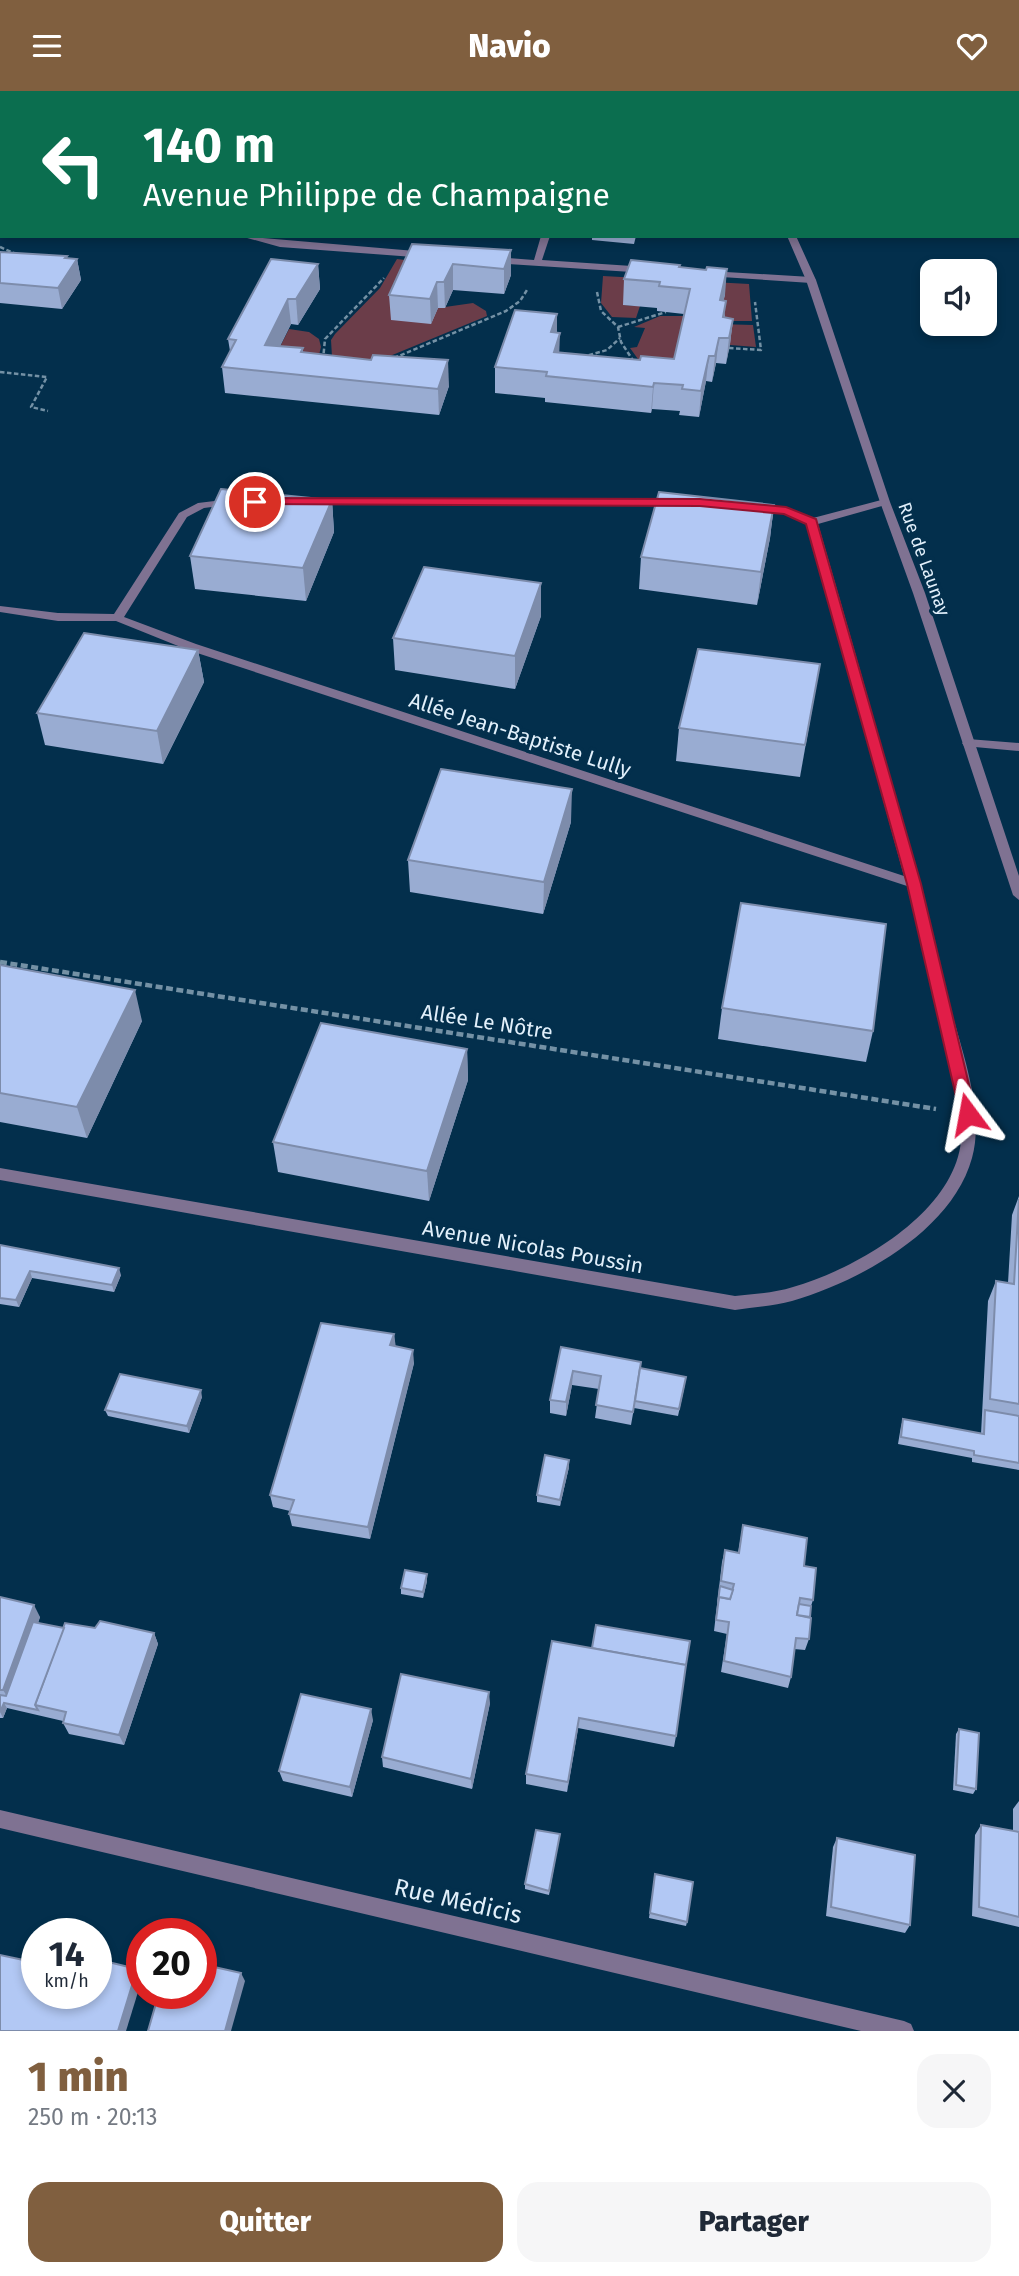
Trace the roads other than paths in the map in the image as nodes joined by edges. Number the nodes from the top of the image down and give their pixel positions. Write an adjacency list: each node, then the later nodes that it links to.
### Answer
1 (253, 238): 4 (street)
2 (545, 238): 6 (street)
3 (792, 238): 9 (street, Rue de Launay)
4 (434, 255)
5 (485, 259): 6 (street)
6 (537, 263): 7 (street)
7 (662, 271)
8 (701, 273): 9 (street)
9 (811, 280): 13 (street, Rue de Launay)
10 (241, 502): 17 (street)
11 (296, 502): 12 (street)
12 (686, 502)
13 (885, 502): 15 (street); 18 (street, Rue de Launay)
14 (740, 505): 15 (street)
15 (812, 521): 20 (street, Avenue Nicolas Poussin)
16 (0, 610): 17 (street, Allée Jean-Baptiste Lully)
17 (117, 618): 20 (street, Allée Jean-Baptiste Lully)
18 (968, 743): 19 (street); 21 (street, Rue de Launay)
19 (1019, 747)
20 (914, 884): 22 (street, Avenue Nicolas Poussin)
21 (1019, 895)
22 (0, 1174)
23 (0, 1819): 24 (street, Rue Médicis)
24 (904, 2031)

